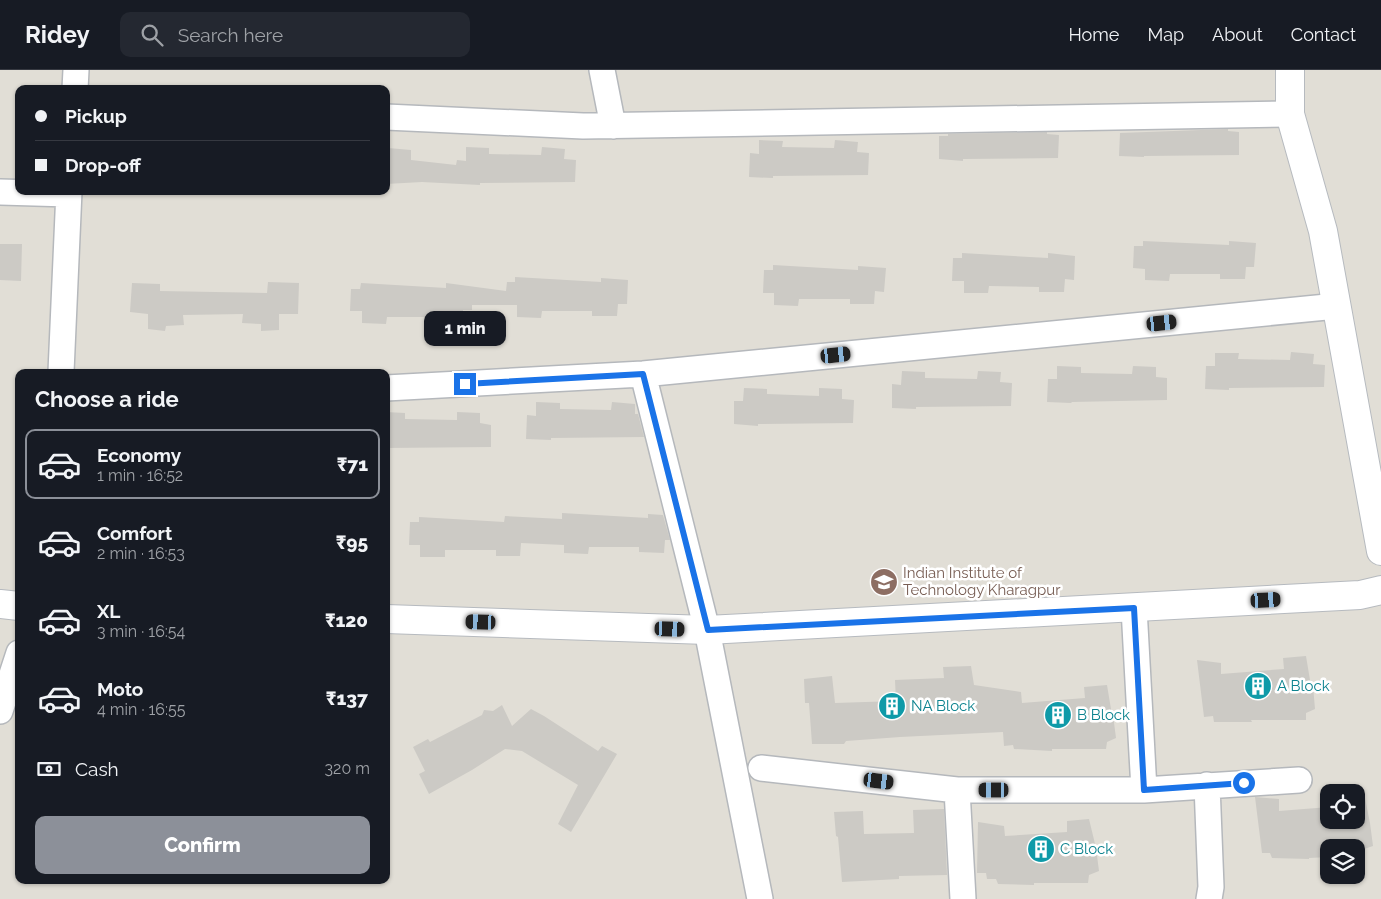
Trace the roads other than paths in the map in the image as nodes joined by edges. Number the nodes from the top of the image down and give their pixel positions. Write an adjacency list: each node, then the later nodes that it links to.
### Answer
1 (76, 70): 4 (street)
2 (602, 70): 7 (street)
3 (1290, 70): 5 (street)
4 (74, 85)
5 (1290, 114): 7 (street); 11 (street)
6 (390, 117): 7 (street)
7 (613, 126)
8 (0, 192): 9 (street)
9 (15, 192)
10 (69, 195): 12 (street)
11 (1337, 306): 13 (street); 15 (street)
12 (60, 369)
13 (643, 374): 14 (street); 21 (street)
14 (390, 388)
15 (1381, 550)
16 (1381, 590): 19 (street)
17 (0, 604): 18 (street)
18 (15, 606)
19 (1134, 608): 21 (street); 28 (street)
20 (390, 618): 21 (street)
21 (708, 630): 29 (street)
22 (15, 665): 23 (street)
23 (0, 711)
24 (761, 768): 27 (street)
25 (1299, 780): 26 (street)
26 (1207, 785): 28 (street); 31 (street)
27 (957, 790): 28 (street); 30 (street)
28 (1144, 790)
29 (760, 899)
30 (963, 899)
31 (1209, 899)

